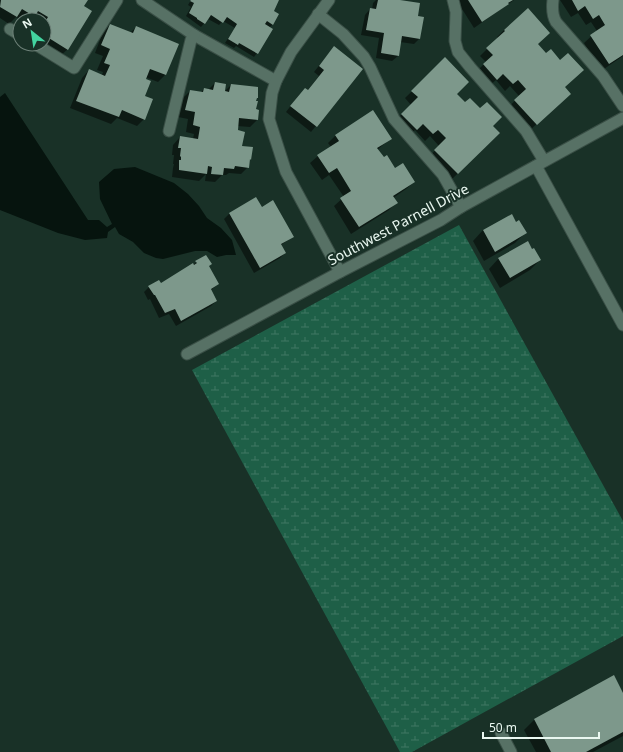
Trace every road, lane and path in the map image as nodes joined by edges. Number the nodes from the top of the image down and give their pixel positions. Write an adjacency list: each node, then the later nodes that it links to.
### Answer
1 (117, 0): 8 (street)
2 (142, 0): 7 (street)
3 (453, 0): 13 (street)
4 (553, 0): 10 (street)
5 (325, 1): 6 (street)
6 (318, 14): 9 (street); 14 (street)
7 (194, 35): 9 (street); 12 (street)
8 (48, 52)
9 (276, 80): 15 (street)
10 (623, 106)
11 (623, 118): 13 (street, Southwest Parnell Drive)
12 (169, 131)
13 (540, 164): 14 (street, Southwest Parnell Drive); 16 (street)
14 (461, 207): 15 (street, Southwest Parnell Drive)
15 (340, 272): 17 (street, Southwest Parnell Drive)
16 (623, 325)
17 (187, 354)
18 (501, 733): 19 (street)
19 (511, 752)

